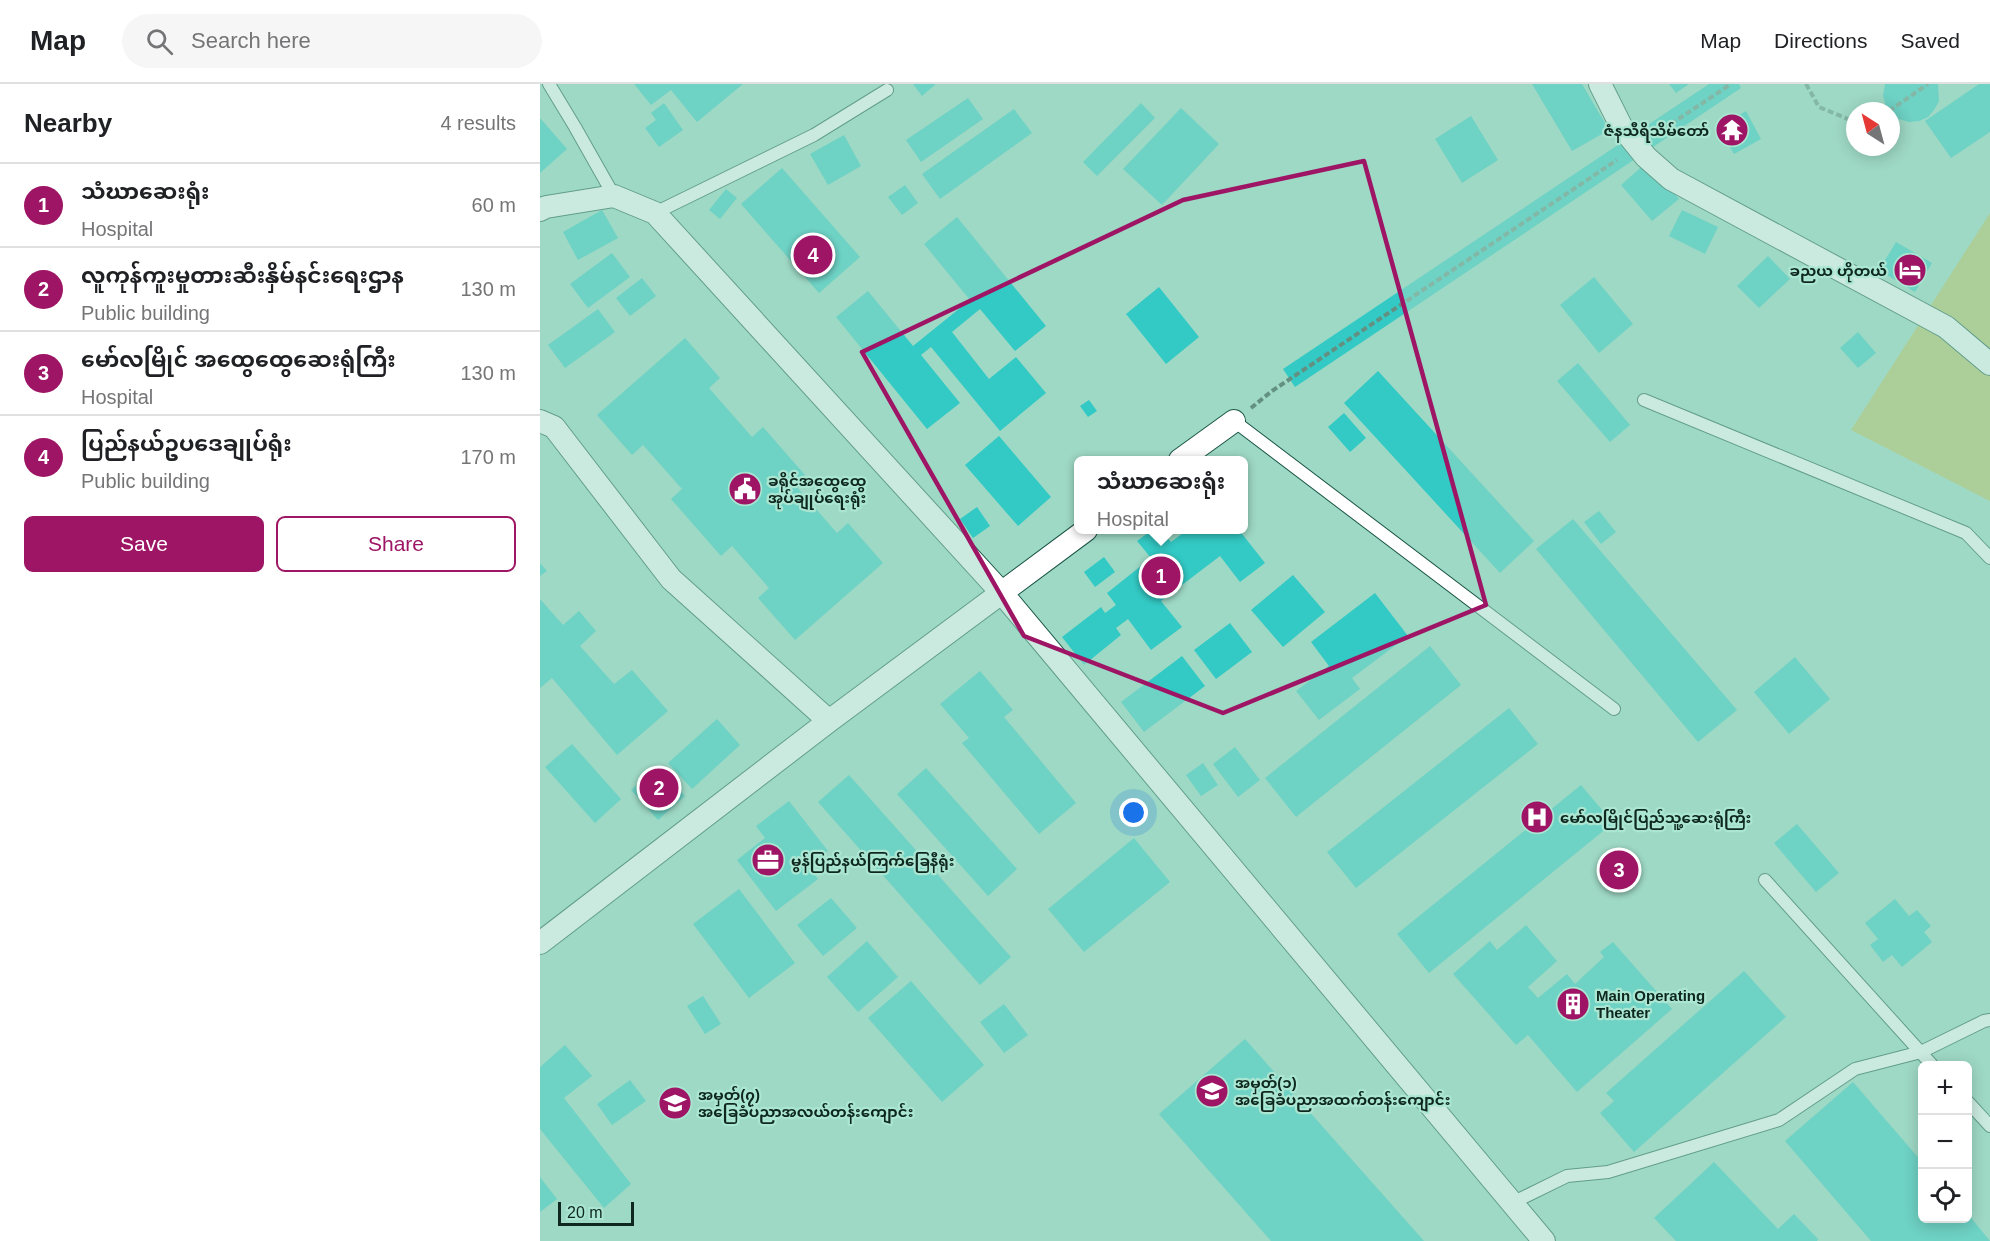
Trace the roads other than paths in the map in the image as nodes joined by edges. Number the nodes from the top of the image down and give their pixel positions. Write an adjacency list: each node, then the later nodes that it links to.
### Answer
1 (549, 84): 4 (lane)
2 (1600, 84): 7 (street)
3 (887, 90): 6 (lane)
4 (614, 196): 5 (street); 6 (street)
5 (540, 210)
6 (655, 213): 14 (street)
7 (1990, 364)
8 (1644, 400): 13 (lane)
9 (540, 421): 16 (street)
10 (1234, 421): 11 (street); 15 (lane)
11 (1186, 456)
12 (1081, 534): 14 (street)
13 (1990, 558)
14 (1001, 592): 16 (street); 24 (street)
15 (1614, 709)
16 (829, 721): 18 (street)
17 (1765, 880): 20 (lane)
18 (540, 943)
19 (1990, 1020): 20 (lane)
20 (1921, 1052): 21 (lane); 24 (lane)
21 (1929, 1061)
22 (1972, 1106): 23 (lane)
23 (1990, 1125)
24 (1512, 1203): 25 (street)
25 (1544, 1241)

